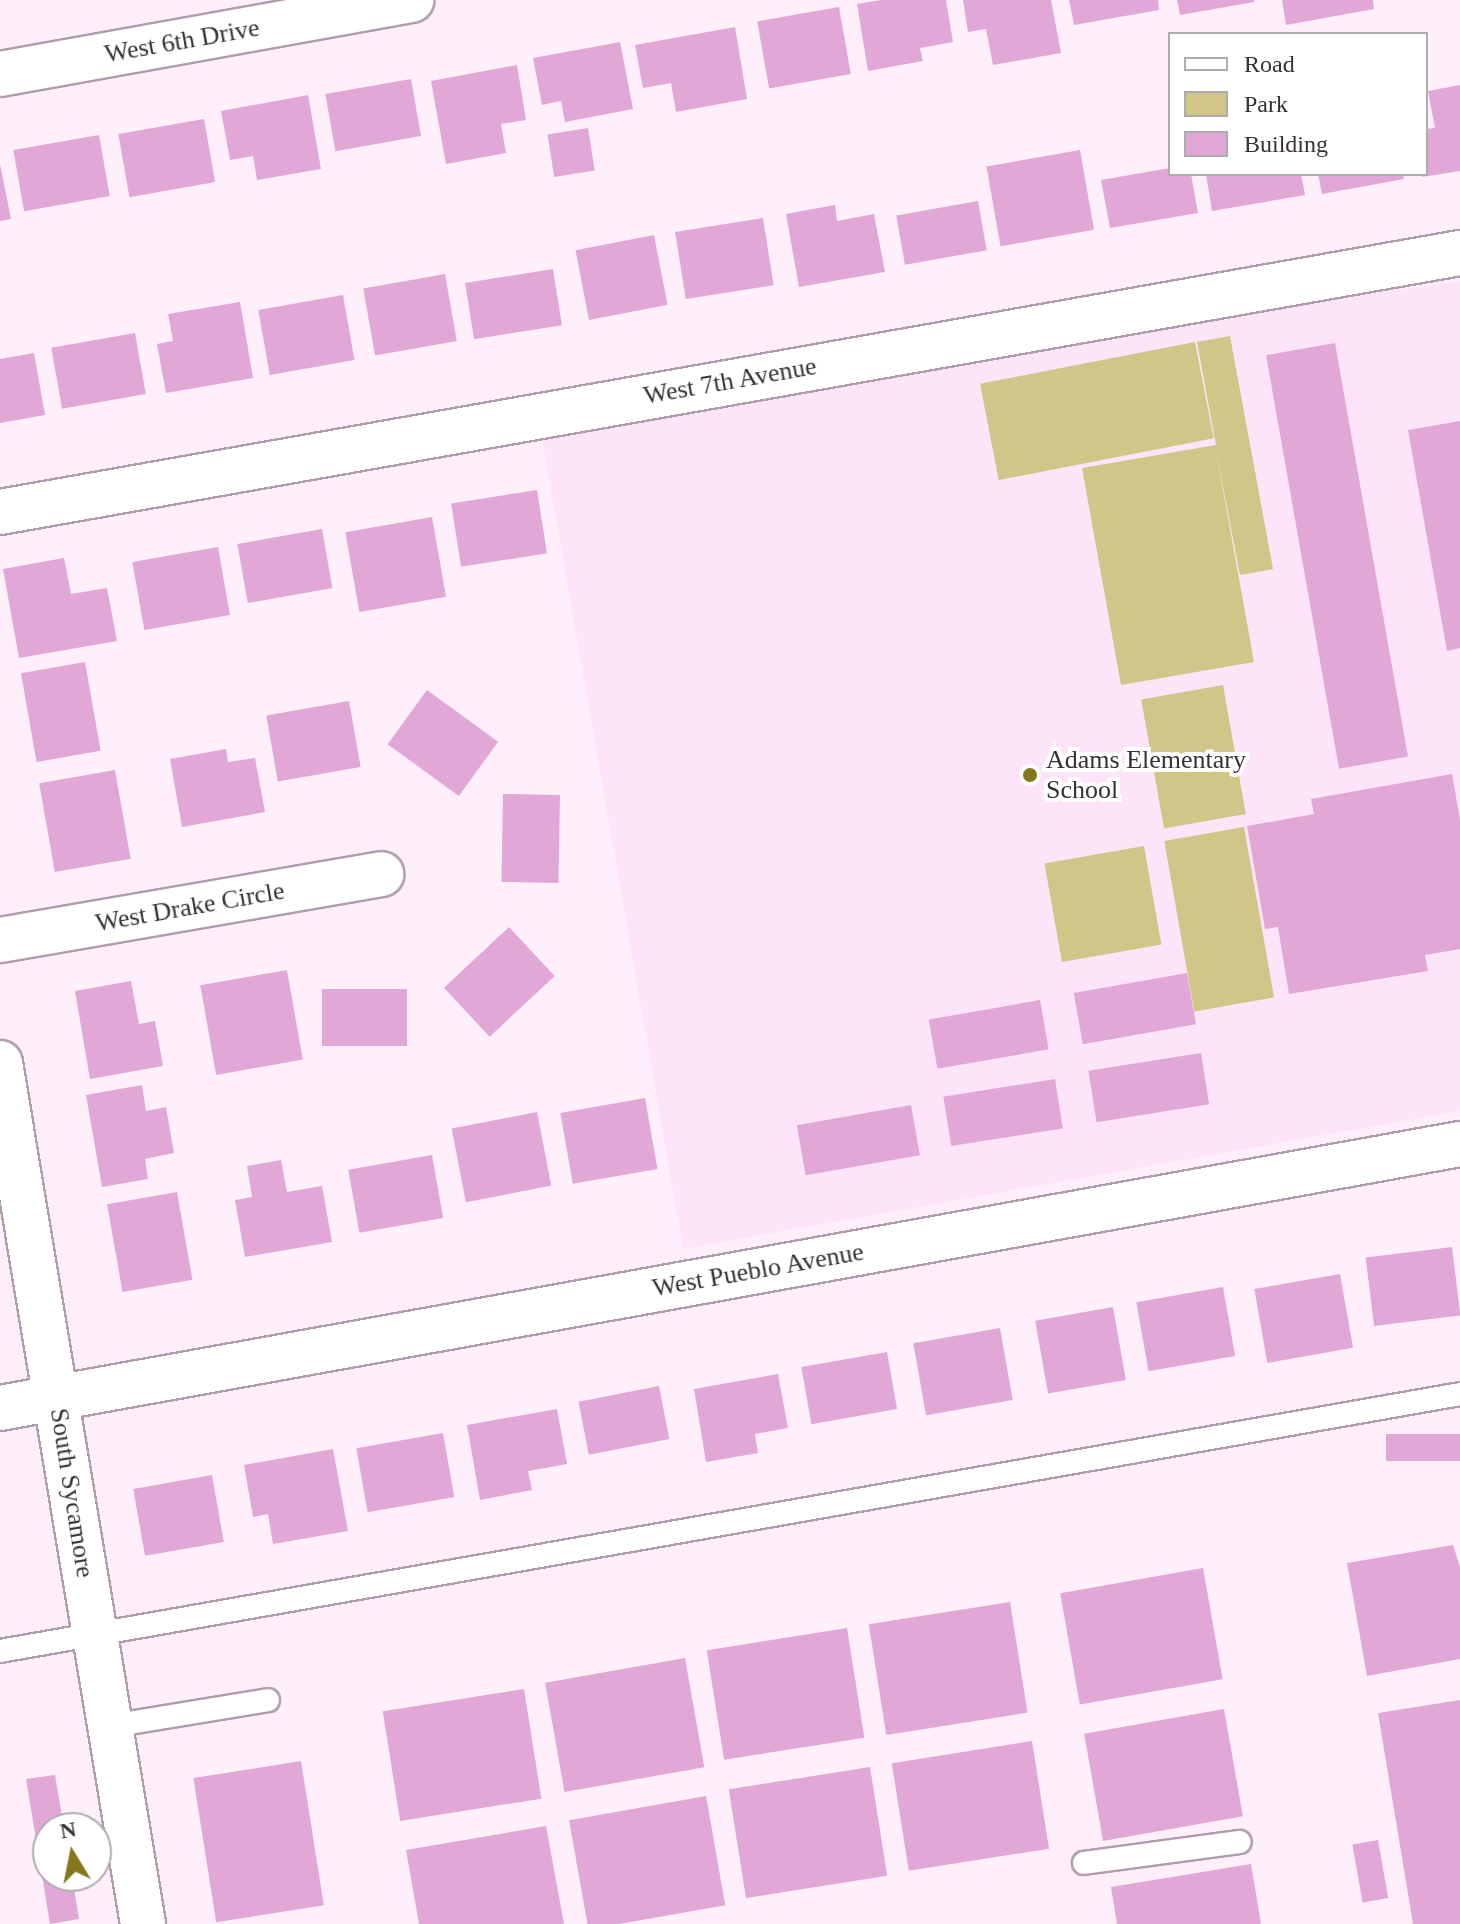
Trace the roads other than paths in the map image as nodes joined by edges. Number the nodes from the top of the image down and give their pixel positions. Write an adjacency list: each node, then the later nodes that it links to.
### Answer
1 (411, 0): 2 (street, West 6th Drive)
2 (0, 74)
3 (1460, 253): 4 (street, West 7th Avenue)
4 (0, 512)
5 (381, 874): 6 (street, West Drake Circle)
6 (0, 940)
7 (0, 1063): 10 (street, South Sycamore)
8 (1460, 1144): 10 (street, West Pueblo Avenue)
9 (1460, 1394): 12 (lane)
10 (56, 1399): 11 (street, West Pueblo Avenue); 12 (street, South Sycamore)
11 (0, 1408)
12 (95, 1635): 13 (lane); 15 (street, South Sycamore)
13 (0, 1651)
14 (268, 1700): 15 (lane)
15 (110, 1726): 18 (street, South Sycamore)
16 (1240, 1842): 17 (lane)
17 (1084, 1863)
18 (143, 1924)

